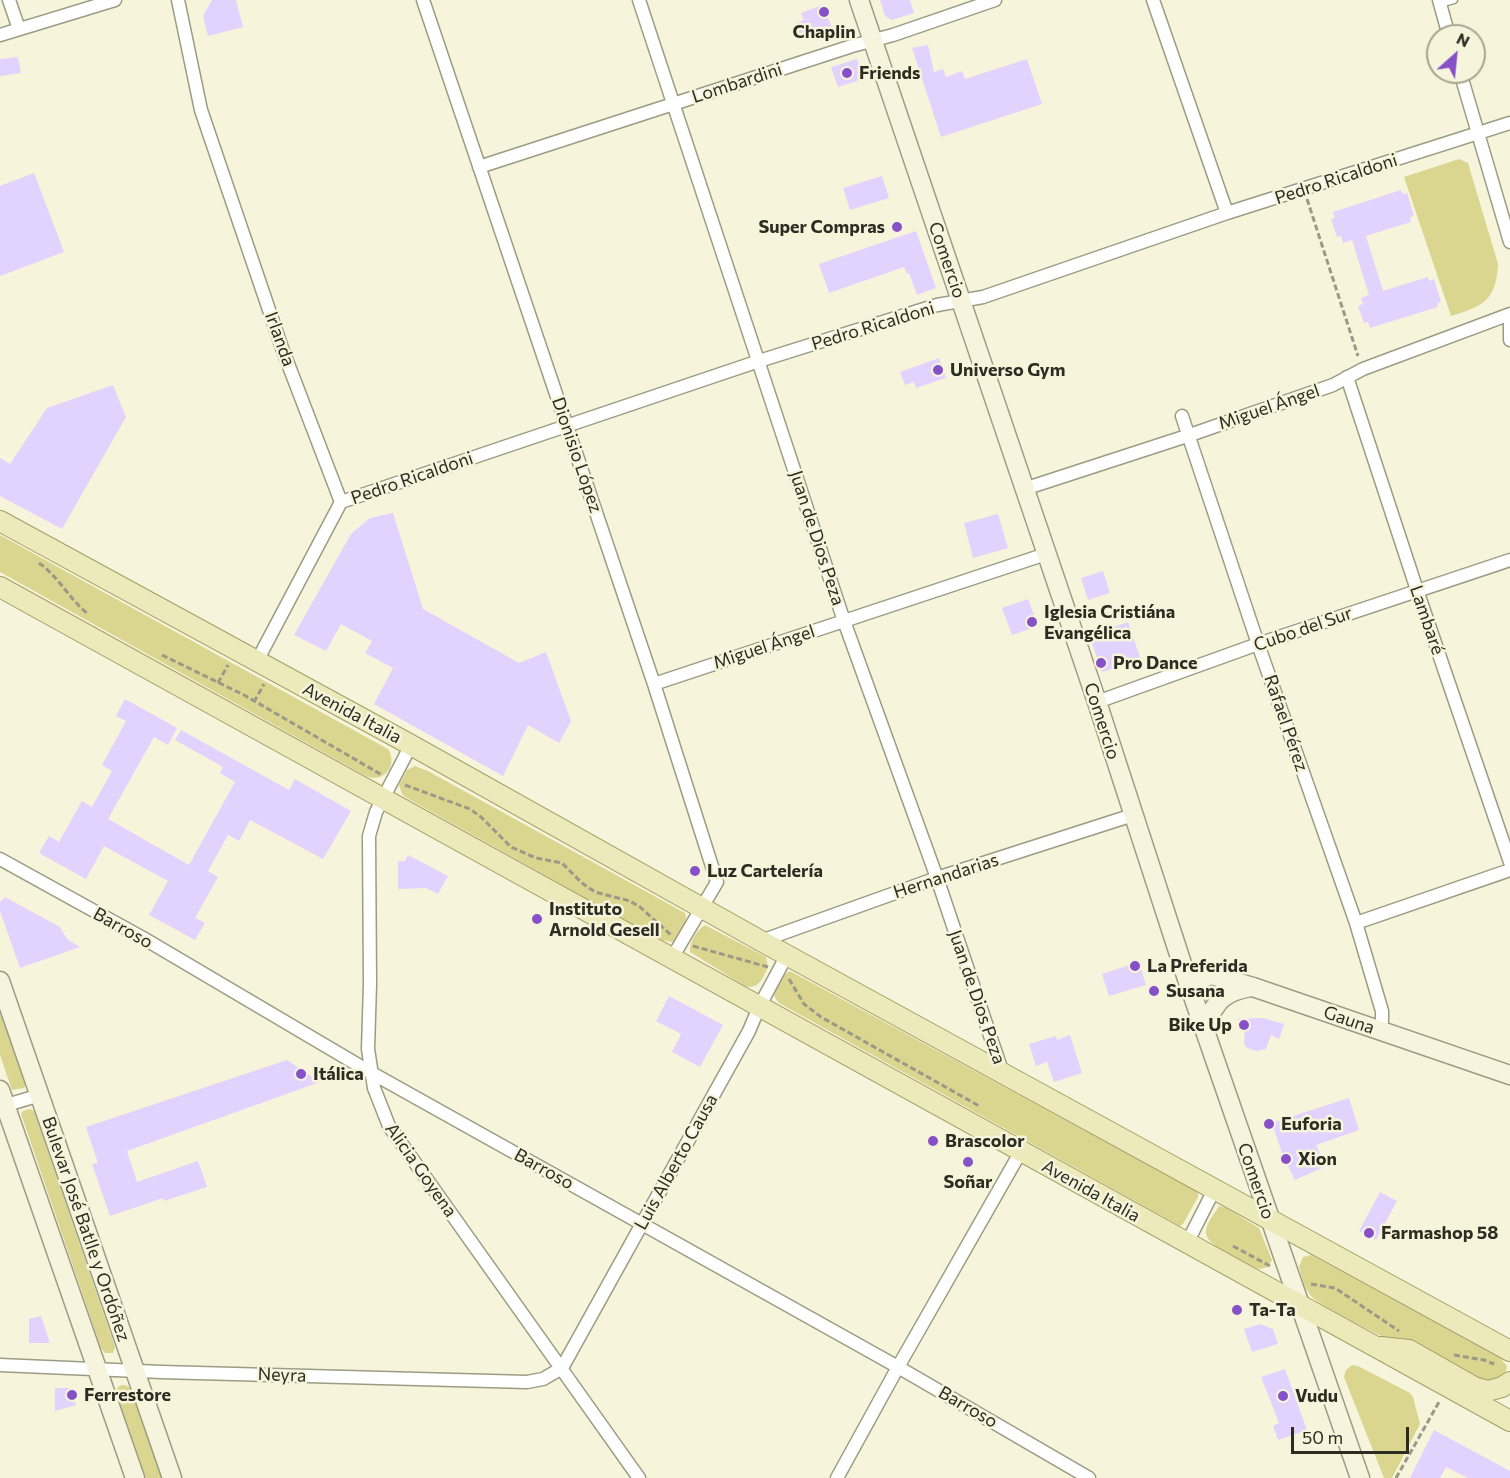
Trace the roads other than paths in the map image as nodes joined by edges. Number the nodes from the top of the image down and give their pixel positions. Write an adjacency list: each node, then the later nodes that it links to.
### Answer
1 (9, 0): 12 (street)
2 (115, 0): 12 (street)
3 (178, 0): 32 (street, Irlanda)
4 (423, 0): 19 (street, Dionisio López)
5 (639, 0): 16 (street, Juan de Dios Peza)
6 (859, 0): 14 (street, Comercio)
7 (995, 0): 14 (street, Lombardini)
8 (1153, 0): 20 (street)
9 (1454, 0): 10 (lane)
10 (1439, 2): 11 (street)
11 (1445, 24)
12 (19, 29): 13 (street)
13 (0, 35)
14 (873, 40): 16 (street, Lombardini); 22 (street, Comercio)
15 (1463, 84): 18 (street)
16 (674, 104): 19 (street, Lombardini); 26 (street, Juan de Dios Peza)
17 (1510, 123): 18 (street, Pedro Ricaldoni)
18 (1478, 134): 20 (street, Pedro Ricaldoni); 21 (street)
19 (479, 167): 29 (street, Dionisio López)
20 (1227, 213): 22 (street, Pedro Ricaldoni)
21 (1510, 242)
22 (961, 301): 26 (street, Pedro Ricaldoni); 31 (street, Comercio)
23 (1510, 314): 27 (street, Miguel Ángel)
24 (1510, 323): 25 (street)
25 (1510, 340)
26 (759, 362): 29 (street, Pedro Ricaldoni); 38 (street, Juan de Dios Peza)
27 (1347, 377): 30 (street, Miguel Ángel); 37 (street, Lambaré)
28 (1182, 416): 30 (street, Rafael Pérez)
29 (567, 425): 32 (street, Pedro Ricaldoni); 41 (street, Dionisio López)
30 (1190, 435): 31 (street, Miguel Ángel); 39 (street, Rafael Pérez)
31 (1024, 489): 34 (street, Comercio)
32 (341, 502): 40 (street)
33 (0, 521): 40 (main road, Avenida Italia)
34 (1046, 554): 38 (street, Miguel Ángel); 42 (street, Comercio)
35 (1510, 560): 37 (street, Cubo del Sur)
36 (0, 587): 44 (main road, Avenida Italia)
37 (1417, 590): 39 (street, Cubo del Sur); 47 (street, Lambaré)
38 (844, 621): 41 (street, Miguel Ángel); 49 (street, Juan de Dios Peza)
39 (1258, 644): 42 (street, Cubo del Sur); 51 (street, Rafael Pérez)
40 (264, 665): 43 (main road, Avenida Italia)
41 (654, 684): 50 (street, Dionisio López)
42 (1097, 702): 45 (street, Comercio)
43 (411, 745): 44 (street, Alicia Goyena); 50 (main road, Avenida Italia)
44 (383, 798): 54 (main road, Avenida Italia); 61 (street, Alicia Goyena)
45 (1133, 815): 49 (street, Hernandarias); 56 (street, Comercio)
46 (0, 859): 61 (street, Barroso)
47 (1510, 862)
48 (1510, 870): 51 (street)
49 (937, 878): 52 (street, Hernandarias); 62 (street, Juan de Dios Peza)
50 (702, 908): 52 (main road, Avenida Italia); 54 (street)
51 (1356, 923): 60 (street, Rafael Pérez)
52 (761, 941): 53 (main road, Avenida Italia)
53 (787, 955): 58 (street, Luis Alberto Causa); 62 (main road, Avenida Italia)
54 (672, 958): 58 (main road, Avenida Italia)
55 (0, 981): 64 (street, Bulevar José Batlle y Ordóñez)
56 (1188, 982): 57 (street, Gauna); 59 (street, Comercio)
57 (1252, 987): 59 (street); 60 (street, Gauna)
58 (759, 1006): 66 (main road, Avenida Italia); 69 (street, Luis Alberto Causa)
59 (1203, 1027): 68 (street, Comercio)
60 (1379, 1030): 63 (street, Gauna)
61 (370, 1072): 69 (street, Barroso); 76 (street, Alicia Goyena)
62 (1003, 1074): 67 (main road, Avenida Italia)
63 (1510, 1075)
64 (40, 1095): 65 (street); 78 (street, Bulevar José Batlle y Ordóñez)
65 (2, 1101): 77 (street, Bulevar José Batlle y Ordóñez)
66 (1020, 1153): 70 (main road, Avenida Italia); 75 (street)
67 (1214, 1190): 68 (main road, Avenida Italia); 70 (street)
68 (1269, 1219): 71 (street, Comercio); 73 (main road, Avenida Italia)
69 (642, 1224): 75 (street, Barroso); 76 (street, Luis Alberto Causa)
70 (1187, 1243): 71 (main road, Avenida Italia)
71 (1299, 1305): 72 (main road, Avenida Italia); 86 (street, Comercio)
72 (1373, 1347): 79 (main road); 80 (main road, Avenida Italia)
73 (1504, 1358)
74 (0, 1365): 77 (street, Neyra)
75 (898, 1367): 84 (street); 85 (street, Barroso)
76 (562, 1368): 78 (street, Neyra); 83 (street, Alicia Goyena)
77 (97, 1369): 78 (street, Neyra); 81 (street, Bulevar José Batlle y Ordóñez)
78 (135, 1371): 82 (street, Bulevar José Batlle y Ordóñez)
79 (1510, 1382)
80 (1510, 1422)
81 (135, 1478)
82 (172, 1478)
83 (639, 1478)
84 (837, 1478)
85 (1089, 1478)
86 (1360, 1478)

